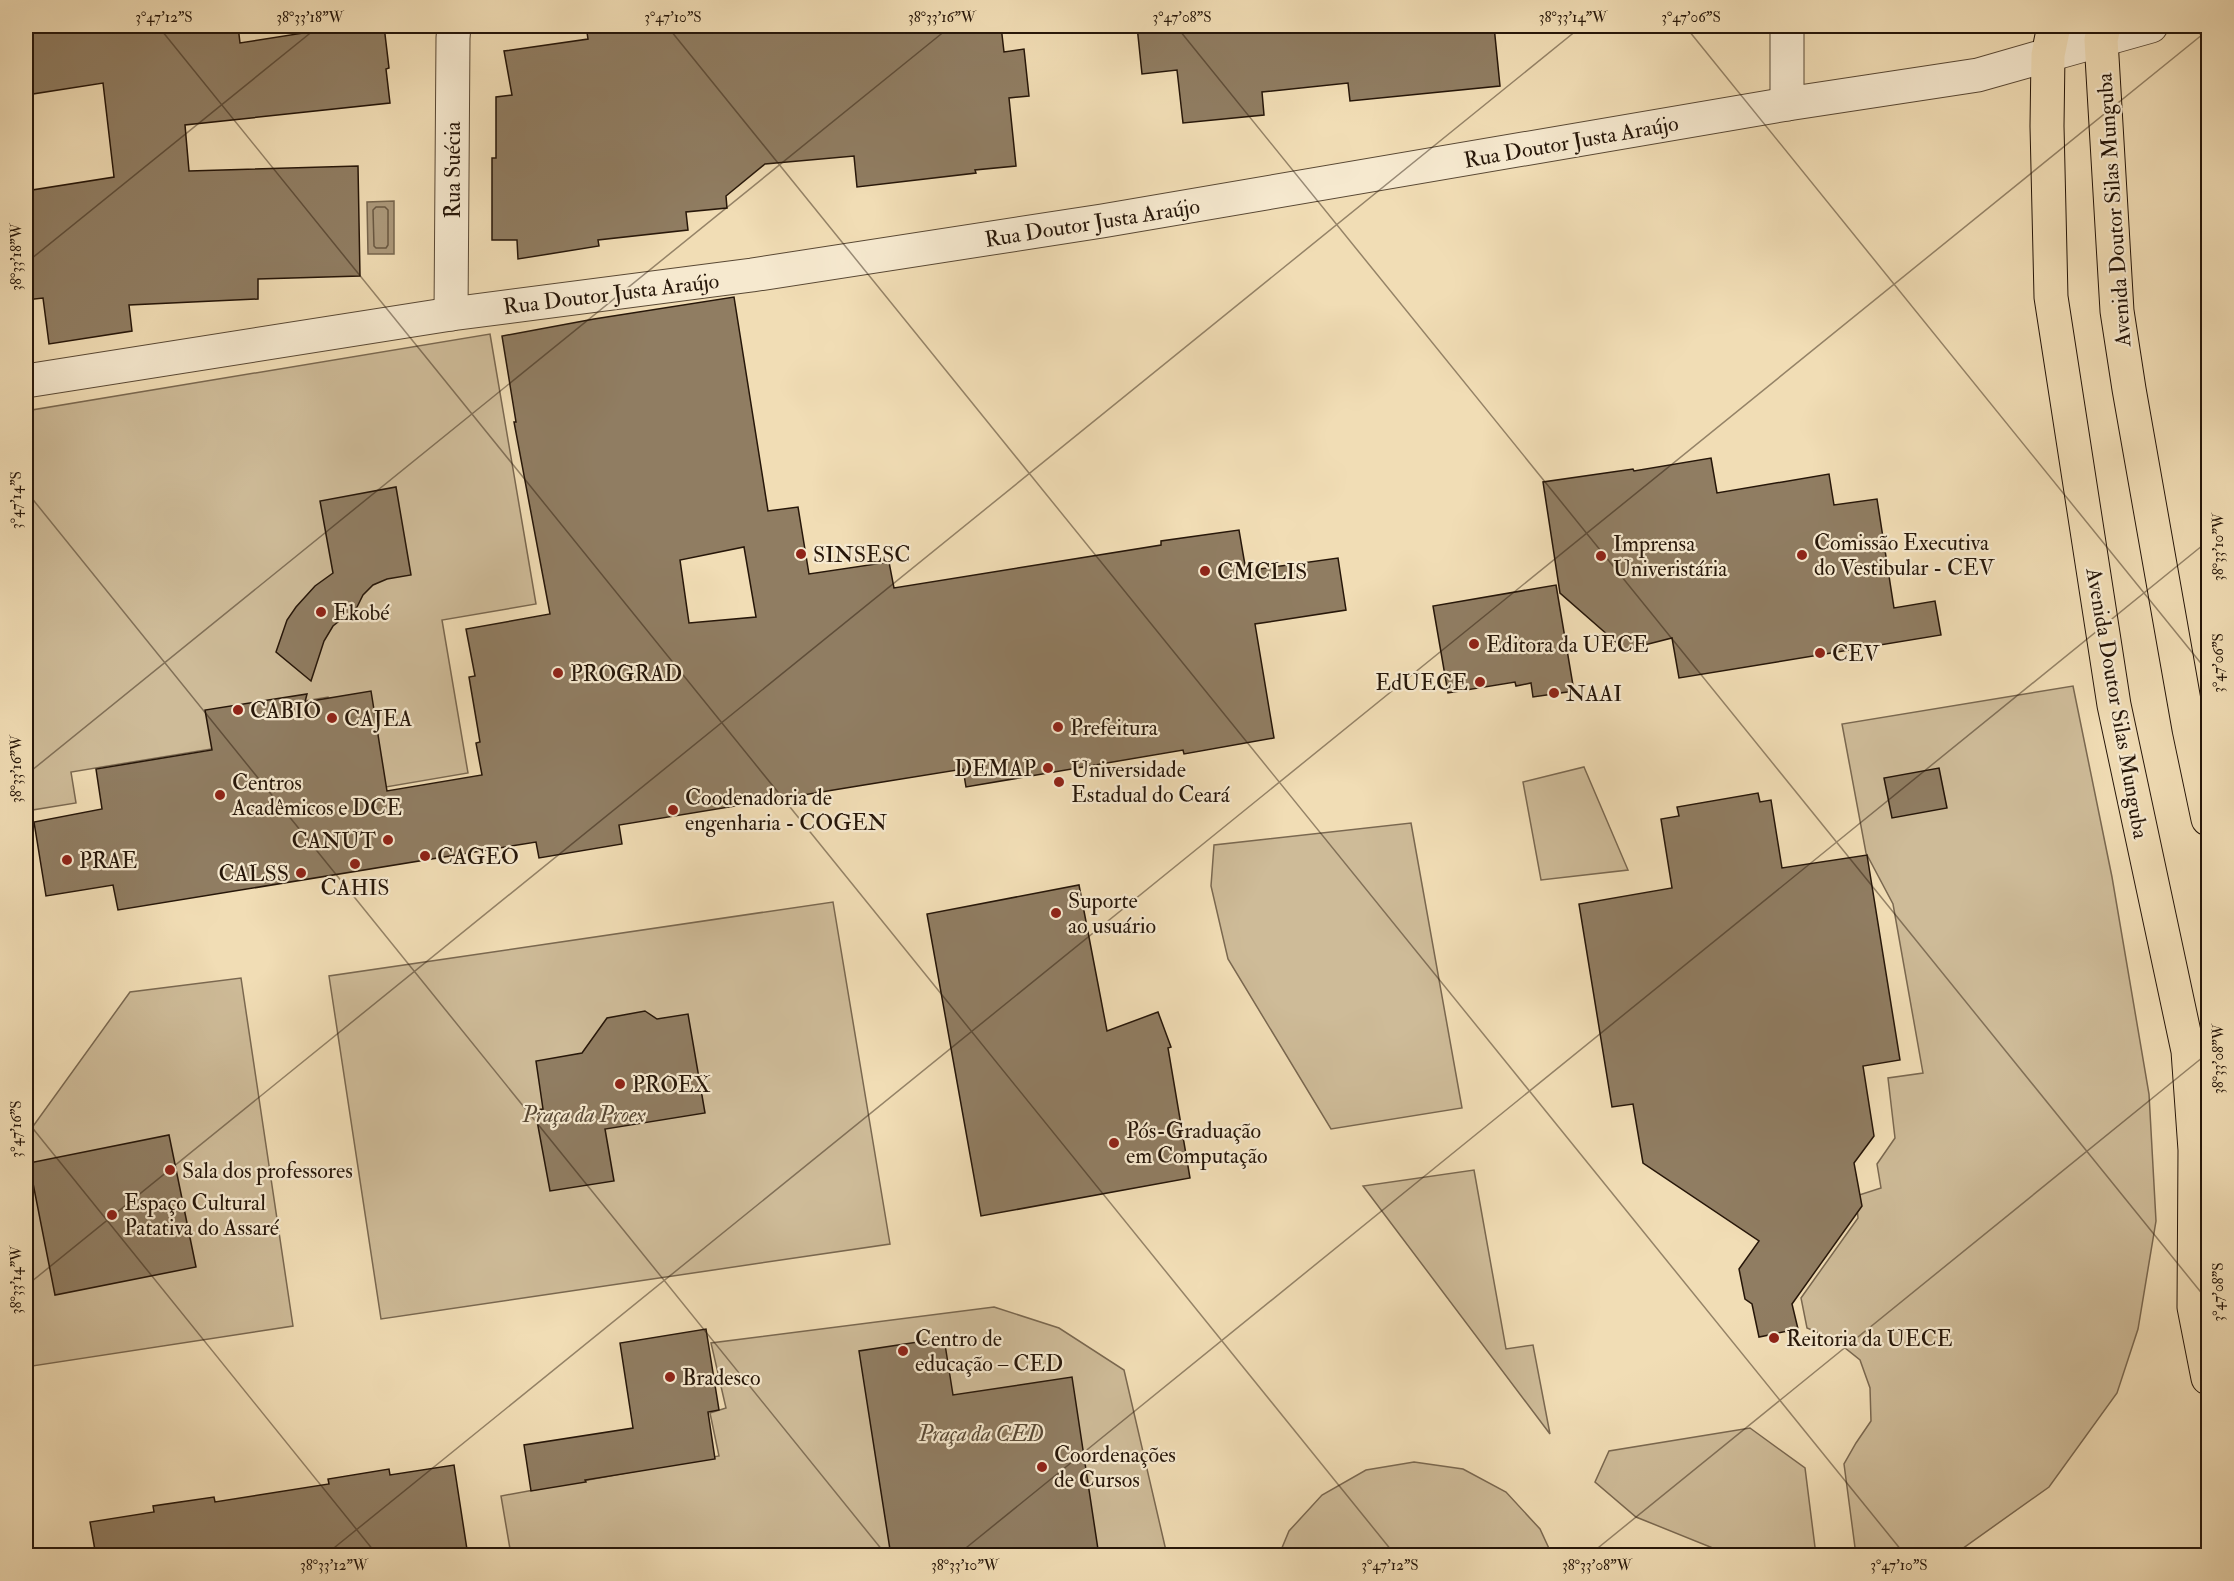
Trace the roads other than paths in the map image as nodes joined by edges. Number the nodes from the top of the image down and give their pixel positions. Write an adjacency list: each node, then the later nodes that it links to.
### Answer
1 (454, 26): 7 (street, Rua Suécia)
2 (1787, 26): 6 (street)
3 (2151, 26): 4 (street, Rua Doutor Justa Araújo)
4 (2103, 33): 5 (street, Rua Doutor Justa Araújo); 9 (main road, Avenida Doutor Silas Munguba)
5 (2051, 40): 6 (street, Rua Doutor Justa Araújo); 10 (main road, Avenida Doutor Silas Munguba)
6 (1787, 104): 7 (street, Rua Doutor Justa Araújo)
7 (451, 314): 8 (street, Rua Doutor Justa Araújo)
8 (26, 381)
9 (2208, 819)
10 (2204, 1332): 11 (main road, Avenida Doutor Silas Munguba)
11 (2208, 1378)

